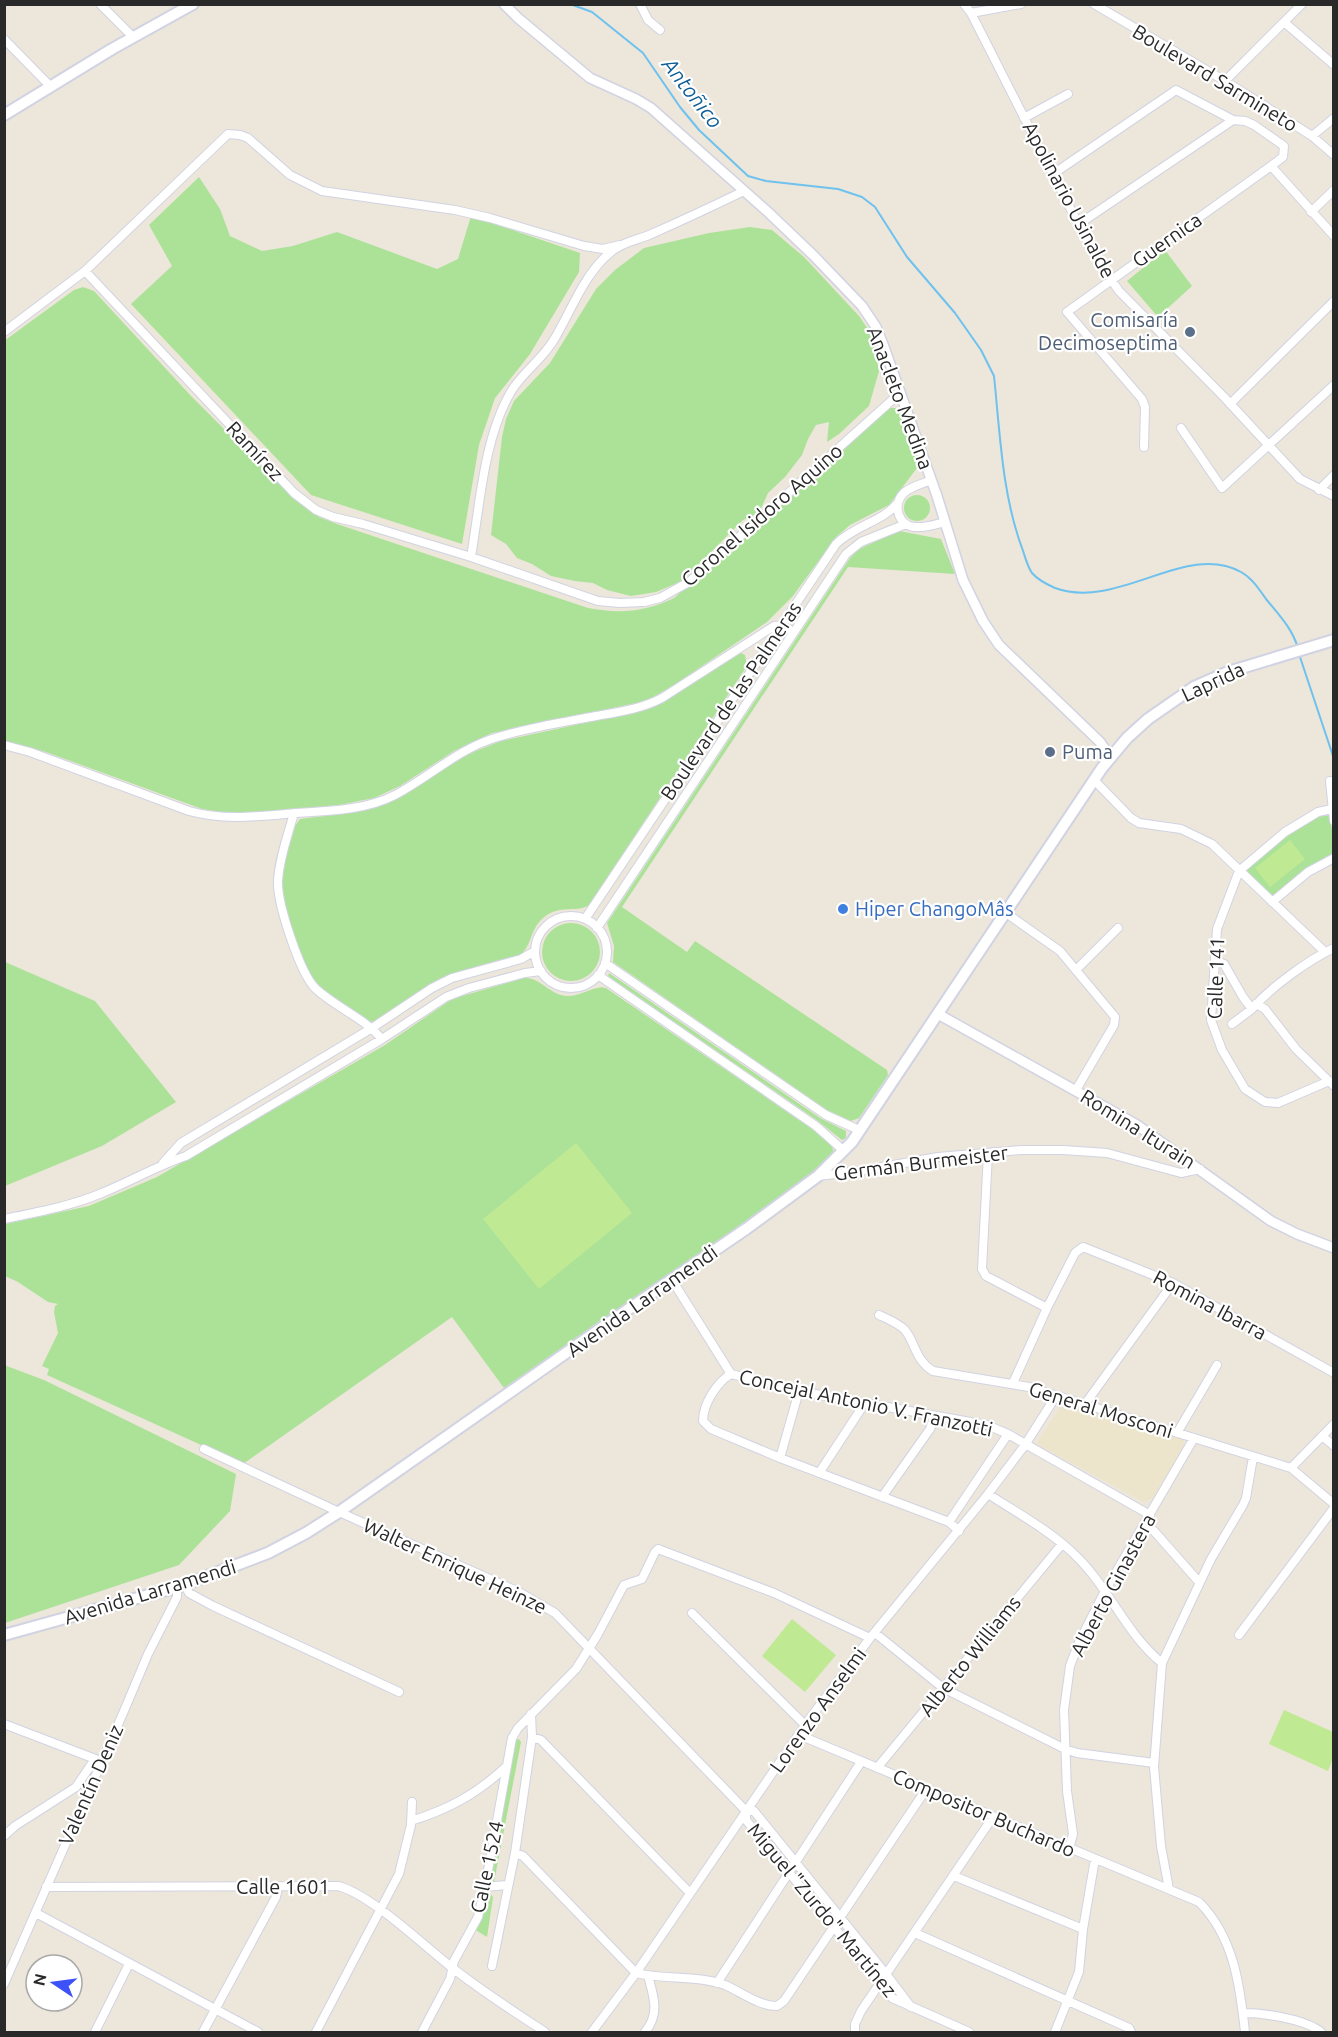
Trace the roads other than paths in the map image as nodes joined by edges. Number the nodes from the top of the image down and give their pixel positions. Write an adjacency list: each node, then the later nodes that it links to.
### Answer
1 (100, 4): 12 (street)
2 (504, 4): 27 (street, Anacleto Medina)
3 (640, 4): 11 (street)
4 (964, 4): 9 (street, Apolinario Usinalde)
5 (1021, 4): 9 (street)
6 (1094, 4): 15 (street, Boulevard Sarmineto)
7 (1302, 4): 10 (street)
8 (191, 5): 12 (main road)
9 (971, 13): 19 (street, Apolinario Usinalde)
10 (1284, 22): 14 (street); 15 (street)
11 (660, 30)
12 (134, 37): 16 (main road)
13 (4, 39): 16 (street)
14 (1334, 65)
15 (1225, 81): 22 (street, Boulevard Sarmineto)
16 (51, 87): 18 (main road)
17 (1068, 94): 19 (street)
18 (4, 115)
19 (1024, 118): 25 (street, Apolinario Usinalde)
20 (1334, 118): 22 (street)
21 (1233, 120): 24 (street, Guernica); 25 (street); 29 (street)
22 (1312, 136): 23 (street, Boulevard Sarmineto)
23 (1334, 155)
24 (1271, 166): 28 (street); 33 (street, Guernica)
25 (1053, 174): 29 (street, Apolinario Usinalde)
26 (1334, 190): 28 (street)
27 (744, 191): 31 (street); 37 (street, Anacleto Medina)
28 (1311, 212): 30 (street)
29 (1079, 224): 33 (street, Apolinario Usinalde)
30 (1334, 236)
31 (620, 244): 32 (street); 49 (street)
32 (85, 271): 35 (street); 49 (street, Ramírez)
33 (1110, 279): 38 (street, Apolinario Usinalde); 41 (street, Guernica)
34 (1334, 300): 38 (street)
35 (4, 332)
36 (1334, 385): 40 (street)
37 (900, 393): 43 (street, Anacleto Medina); 49 (street, Coronel Isidoro Aquino)
38 (1230, 404): 40 (street, Apolinario Usinalde)
39 (1180, 428): 40 (street)
40 (1268, 445): 44 (street, Apolinario Usinalde)
41 (1144, 447)
42 (1334, 475): 44 (street)
43 (931, 480): 46 (street, Boulevard de las Palmeras); 47 (street, Anacleto Medina)
44 (1319, 490): 45 (street, Apolinario Usinalde)
45 (1334, 496)
46 (897, 504): 48 (street); 50 (street, Boulevard de las Palmeras)
47 (945, 522): 48 (street); 54 (street, Anacleto Medina)
48 (906, 524): 51 (street, Boulevard de las Palmeras)
49 (471, 557)
50 (782, 625): 51 (street); 58 (street); 64 (street, Boulevard de las Palmeras)
51 (793, 632): 65 (street, Boulevard de las Palmeras)
52 (1334, 640): 54 (main road, Laprida)
53 (4, 745): 58 (street)
54 (1110, 758): 55 (main road, Avenida Larramendi)
55 (1094, 780): 61 (street); 63 (main road, Avenida Larramendi)
56 (1330, 781): 57 (street)
57 (1332, 809): 59 (street); 61 (street)
58 (294, 813): 78 (street)
59 (1334, 820)
60 (1334, 858): 62 (street)
61 (1239, 871): 62 (street); 70 (street, Calle 141)
62 (1272, 902): 69 (street)
63 (1006, 913): 72 (street); 76 (main road, Avenida Larramendi)
64 (585, 919): 65 (street); 68 (street)
65 (597, 928): 71 (street)
66 (1118, 928): 72 (street)
67 (1334, 948): 69 (street)
68 (535, 951): 73 (street); 78 (street)
69 (1324, 952): 75 (street)
70 (1216, 962): 75 (street); 80 (street, Calle 141)
71 (605, 963): 74 (street); 82 (street)
72 (1076, 970): 81 (street)
73 (541, 971): 74 (street); 79 (street)
74 (598, 975): 83 (street)
75 (1254, 1006): 77 (street); 80 (street)
76 (938, 1014): 81 (street, Romina Iturain); 82 (main road, Avenida Larramendi)
77 (1232, 1024)
78 (372, 1028): 79 (street); 85 (street)
79 (382, 1039): 85 (street)
80 (1331, 1083)
81 (1076, 1090): 86 (street, Romina Iturain)
82 (860, 1130): 83 (main road, Avenida Larramendi)
83 (844, 1151): 87 (main road, Avenida Larramendi)
84 (988, 1153): 86 (street, Germán Burmeister); 87 (street, Germán Burmeister); 92 (street)
85 (162, 1164): 88 (street)
86 (1200, 1168): 89 (street, Romina Iturain)
87 (818, 1176): 90 (main road, Avenida Larramendi)
88 (4, 1219)
89 (1334, 1248)
90 (672, 1280): 96 (street); 118 (main road, Avenida Larramendi)
91 (1173, 1282): 92 (street, Romina Ibarra); 95 (street, Romina Ibarra); 101 (street)
92 (1047, 1308): 97 (street)
93 (879, 1315): 97 (street, General Mosconi)
94 (1217, 1365): 104 (street)
95 (1334, 1372)
96 (731, 1374): 98 (street, Concejal Antonio V. Franzotti); 112 (street, Concejal Antonio V. Franzotti)
97 (1013, 1383): 99 (street, General Mosconi)
98 (799, 1391): 100 (street, Concejal Antonio V. Franzotti); 112 (street)
99 (1056, 1396): 101 (street, General Mosconi); 108 (street, Lorenzo Anselmi)
100 (863, 1402): 102 (street, Concejal Antonio V. Franzotti); 114 (street)
101 (1085, 1404): 104 (street, General Mosconi)
102 (935, 1416): 105 (street, Concejal Antonio V. Franzotti); 116 (street)
103 (1334, 1424): 106 (street)
104 (1177, 1432): 107 (street, General Mosconi)
105 (1008, 1434): 108 (street, Concejal Antonio V. Franzotti); 120 (street)
106 (1322, 1436): 109 (street); 113 (street)
107 (1194, 1438): 111 (street, General Mosconi); 119 (street, Alberto Ginastera)
108 (1025, 1445): 115 (street, Lorenzo Anselmi); 119 (street, Concejal Antonio V. Franzotti)
109 (1334, 1446)
110 (204, 1449): 118 (street, Walter Enrique Heinze)
111 (1253, 1457): 113 (street, General Mosconi); 124 (street)
112 (780, 1458): 114 (street)
113 (1291, 1468): 117 (street, General Mosconi)
114 (819, 1473): 116 (street)
115 (988, 1494): 122 (street, Lorenzo Anselmi); 123 (street)
116 (882, 1497): 120 (street)
117 (1334, 1506): 129 (street)
118 (339, 1512): 125 (main road, Avenida Larramendi); 131 (street, Walter Enrique Heinze)
119 (1150, 1515): 121 (street, Alberto Ginastera)
120 (949, 1522): 122 (street)
121 (1144, 1525): 124 (street); 126 (street, Alberto Ginastera)
122 (959, 1531): 130 (street, Lorenzo Anselmi)
123 (1062, 1544): 126 (street); 133 (street, Alberto Williams)
124 (1199, 1582): 132 (street)
125 (181, 1586): 128 (main road, Avenida Larramendi); 134 (street); 141 (street, Valentín Deniz)
126 (1105, 1591): 132 (street); 140 (street, Alberto Ginastera)
127 (692, 1613): 137 (street)
128 (4, 1635)
129 (1239, 1635)
130 (872, 1636): 131 (street); 133 (street); 137 (street, Lorenzo Anselmi)
131 (590, 1648): 135 (street); 148 (street, Walter Enrique Heinze)
132 (1162, 1662): 143 (street)
133 (943, 1689): 140 (street); 145 (street, Alberto Williams)
134 (399, 1692)
135 (531, 1714): 139 (street); 144 (street, Calle 1524)
136 (4, 1724): 141 (street)
137 (805, 1725): 138 (street, Lorenzo Anselmi)
138 (799, 1735): 142 (street, Compositor Buchardo); 148 (street, Lorenzo Anselmi)
139 (532, 1737): 153 (street); 163 (street)
140 (1065, 1749): 143 (street); 152 (street, Alberto Ginastera)
141 (99, 1760): 151 (street); 159 (street, Valentín Deniz)
142 (861, 1762): 145 (street, Compositor Buchardo); 155 (street)
143 (1154, 1763): 162 (street)
144 (507, 1766): 150 (street); 161 (street, Calle 1524)
145 (878, 1768): 146 (street, Compositor Buchardo)
146 (927, 1788): 149 (street, Compositor Buchardo); 166 (street)
147 (412, 1802): 150 (street)
148 (746, 1811): 155 (street, Miguel "Zurdo" Martínez); 156 (street, Miguel "Zurdo" Martínez); 163 (street, Lorenzo Anselmi)
149 (993, 1817): 152 (street, Compositor Buchardo); 157 (street)
150 (411, 1821): 164 (street)
151 (4, 1836)
152 (1069, 1849): 154 (street, Compositor Buchardo)
153 (514, 1853): 158 (street); 173 (street)
154 (1095, 1859): 162 (street, Compositor Buchardo); 168 (street)
155 (796, 1862): 156 (street); 166 (street, Miguel "Zurdo" Martínez)
156 (789, 1873): 167 (street, Miguel "Zurdo" Martínez); 176 (street)
157 (954, 1876): 168 (street); 169 (street)
158 (507, 1885): 161 (street); 171 (street)
159 (46, 1887): 160 (street, Calle 1601); 165 (street, Valentín Deniz)
160 (278, 1887): 164 (street, Calle 1601); 181 (street)
161 (485, 1887): 172 (street, Calle 1524)
162 (1169, 1889): 182 (street, Compositor Buchardo)
163 (690, 1893): 173 (street, Lorenzo Anselmi)
164 (380, 1910): 172 (street, Calle 1601); 187 (street)
165 (36, 1913): 170 (street); 177 (street, Valentín Deniz)
166 (840, 1918): 167 (street); 174 (street, Miguel "Zurdo" Martínez)
167 (833, 1928): 176 (street); 178 (street, Miguel "Zurdo" Martínez)
168 (1083, 1929): 179 (street)
169 (915, 1933): 174 (street); 179 (street)
170 (129, 1964): 181 (street); 184 (street)
171 (492, 1966)
172 (452, 1968): 188 (street, Calle 1524); 189 (street, Calle 1601)
173 (636, 1973): 175 (street); 190 (street, Lorenzo Anselmi)
174 (886, 1974): 178 (street); 180 (street, Miguel "Zurdo" Martínez)
175 (648, 1976): 176 (street); 191 (street)
176 (717, 1983)
177 (4, 1984)
178 (880, 1984): 180 (street, Miguel "Zurdo" Martínez); 183 (street)
179 (1069, 2001): 193 (street); 194 (street)
180 (911, 2007): 192 (street, Miguel "Zurdo" Martínez)
181 (216, 2010): 185 (street); 186 (street)
182 (1243, 2013): 195 (street, Compositor Buchardo); 196 (street)
183 (855, 2031)
184 (95, 2032)
185 (203, 2032)
186 (258, 2032)
187 (316, 2032)
188 (422, 2032)
189 (545, 2032)
190 (592, 2032)
191 (645, 2032)
192 (969, 2032)
193 (1055, 2032)
194 (1131, 2032)
195 (1245, 2032)
196 (1321, 2032)

